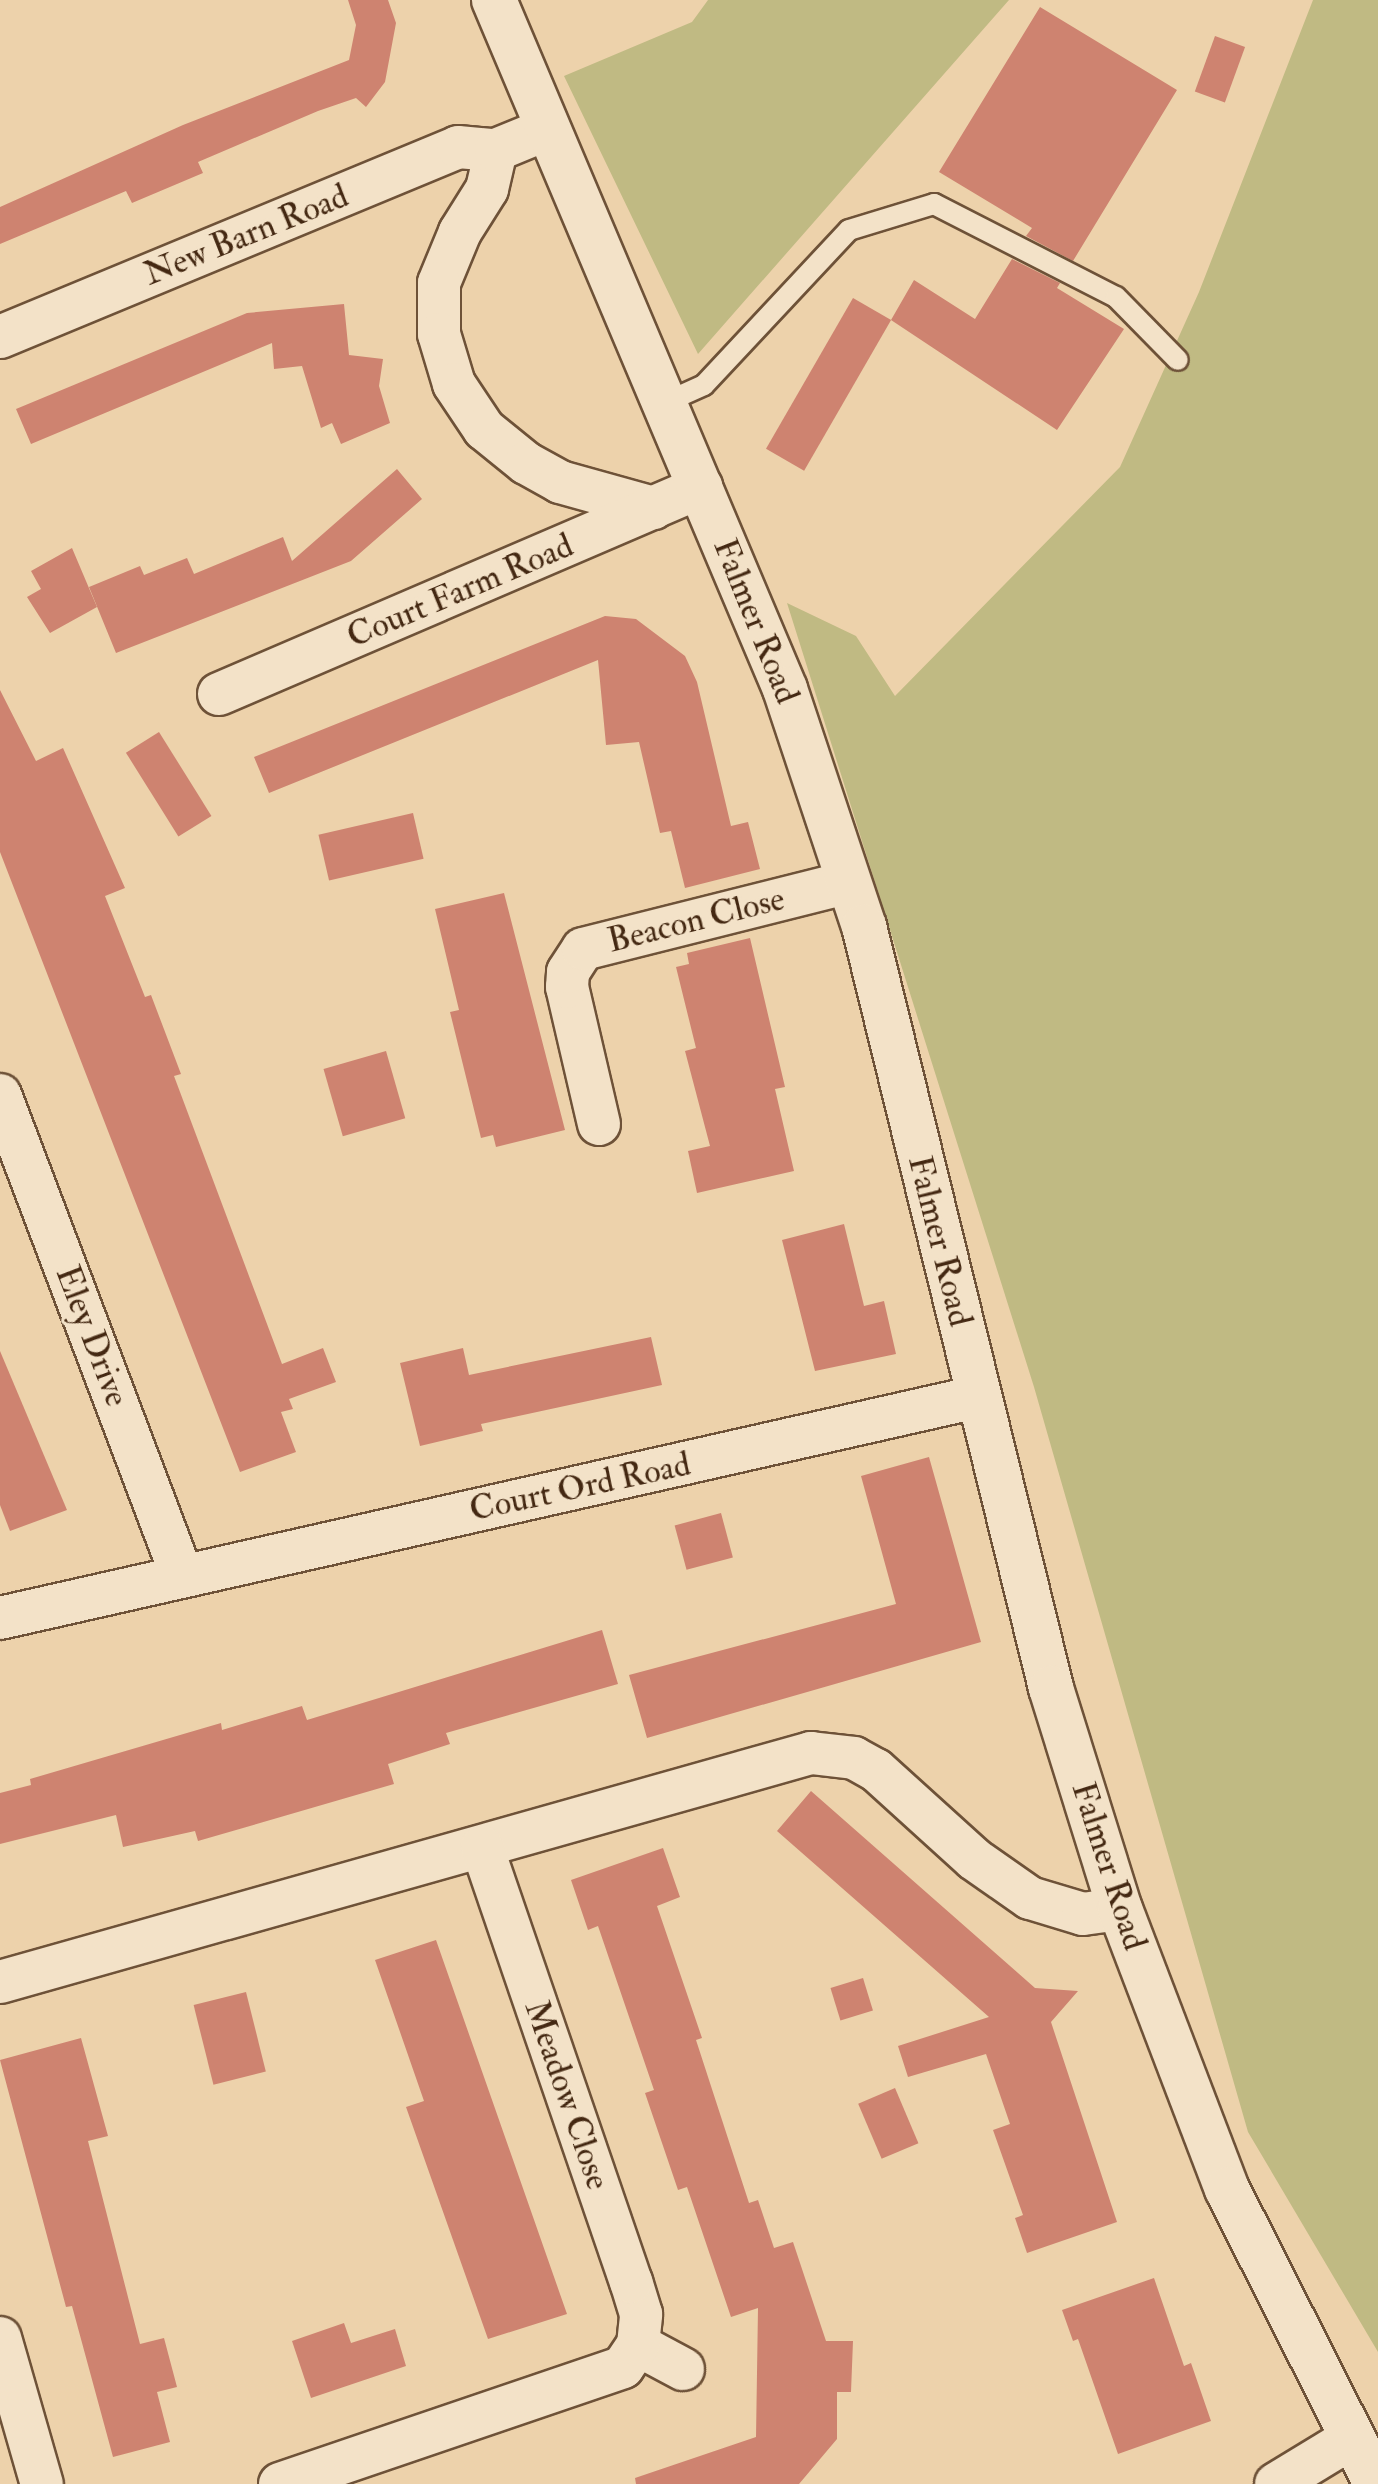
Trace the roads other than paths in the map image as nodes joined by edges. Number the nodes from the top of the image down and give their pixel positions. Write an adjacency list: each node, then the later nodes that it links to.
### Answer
1 (494, 0): 2 (main road, Falmer Road)
2 (547, 129): 3 (street, New Barn Road); 6 (main road, Falmer Road)
3 (496, 150): 4 (street, New Barn Road); 8 (street)
4 (0, 337)
5 (1178, 360): 6 (lane)
6 (662, 404): 7 (main road, Falmer Road)
7 (701, 487): 8 (street, Court Farm Road); 10 (main road, Falmer Road)
8 (653, 508): 9 (street, Court Farm Road)
9 (219, 694)
10 (849, 882): 12 (street, Beacon Close); 13 (main road, Falmer Road)
11 (0, 1095): 14 (street, Eley Drive)
12 (599, 1124)
13 (977, 1397): 14 (street, Court Ord Road); 17 (main road, Falmer Road)
14 (182, 1576): 15 (street, Court Ord Road)
15 (0, 1618)
16 (482, 1847): 17 (street); 18 (street); 20 (street, Meadow Close)
17 (1120, 1909): 22 (main road, Falmer Road)
18 (0, 1982)
19 (0, 2338): 23 (street)
20 (638, 2345): 21 (street); 24 (street)
21 (683, 2369)
22 (1350, 2439): 25 (street); 26 (main road, Falmer Road)
23 (42, 2484)
24 (280, 2484)
25 (1276, 2484)
26 (1376, 2484)

